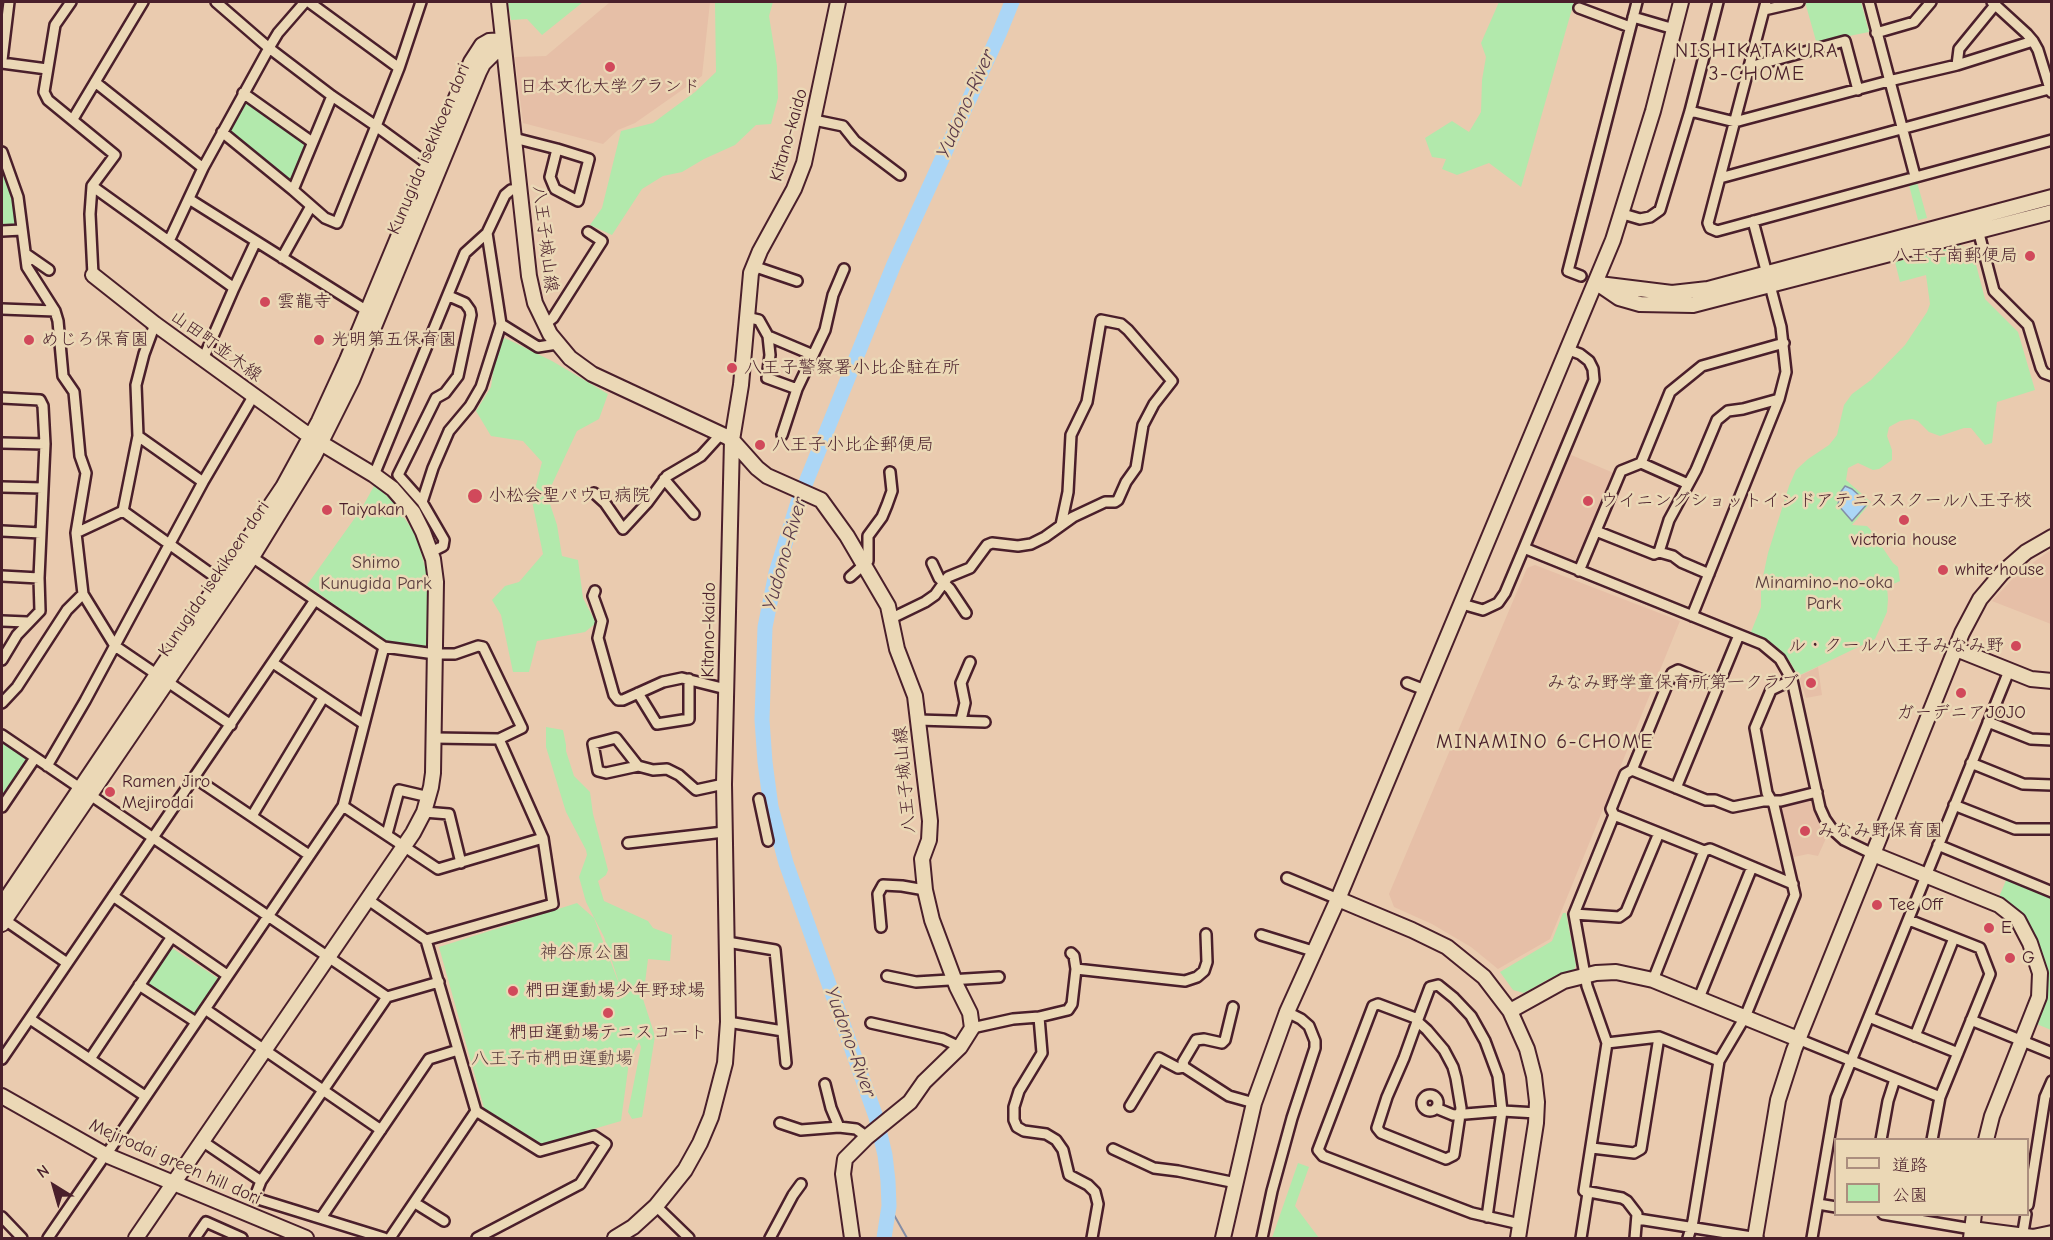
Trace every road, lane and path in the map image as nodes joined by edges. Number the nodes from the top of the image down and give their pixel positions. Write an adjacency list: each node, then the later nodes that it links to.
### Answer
1 (9, 2): 25 (street)
2 (71, 2): 29 (street)
3 (143, 2): 31 (street)
4 (216, 2): 24 (street)
5 (307, 2): 24 (street); 28 (street)
6 (421, 2): 28 (street)
7 (499, 2): 22 (street, 八王子城山線)
8 (838, 2): 38 (street, Kitano-kaido)
9 (1637, 2): 18 (street)
10 (1682, 2): 20 (street)
11 (1718, 2): 36 (street)
12 (1800, 2): 16 (street)
13 (1869, 2): 21 (street)
14 (1931, 2): 21 (street)
15 (1994, 3): 23 (street); 26 (street)
16 (1765, 6): 27 (street)
17 (1580, 8): 19 (street)
18 (1633, 17): 19 (street); 20 (street)
19 (1630, 27): 75 (street)
20 (1674, 29): 60 (street)
21 (1876, 33): 30 (street)
22 (503, 40): 43 (street, 八王子城山線); 48 (street, Kunugida isekikoen dori); 83 (street, Kunugida isekikoen dori)
23 (2033, 41): 26 (street); 33 (street)
24 (269, 48): 34 (street); 35 (street)
25 (2, 62): 29 (street)
26 (1957, 66): 30 (street)
27 (1749, 67): 32 (street); 39 (street)
28 (399, 68): 40 (street)
29 (47, 69): 37 (street)
30 (1889, 81): 32 (street); 41 (street)
31 (95, 82): 37 (street); 49 (street)
32 (1858, 90): 39 (street)
33 (2051, 90): 41 (street)
34 (243, 93): 42 (street); 45 (street)
35 (332, 96): 40 (street); 45 (street)
36 (1690, 111): 39 (street); 60 (street)
37 (73, 118): 53 (street)
38 (814, 120): 50 (street); 71 (street, Kitano-kaido)
39 (1735, 122): 52 (street)
40 (376, 126): 48 (street); 58 (street)
41 (1902, 129): 51 (street); 52 (street)
42 (222, 132): 49 (street); 54 (street)
43 (514, 138): 46 (street); 55 (street, 八王子城山線)
44 (2052, 140): 51 (street)
45 (312, 142): 54 (street)
46 (557, 149): 46 (street)
47 (2, 152): 63 (street)
48 (428, 164): 83 (street, Kunugida isekikoen dori)
49 (202, 168): 57 (street)
50 (900, 175)
51 (1915, 176): 61 (street)
52 (1720, 178): 61 (street)
53 (92, 186): 67 (street); 74 (street)
54 (293, 189): 58 (street)
55 (520, 189): 66 (street); 87 (street, 八王子城山線)
56 (2052, 197): 62 (street)
57 (189, 199): 67 (street); 68 (street)
58 (311, 206): 70 (street)
59 (2052, 212): 62 (street)
60 (1623, 214): 78 (street)
61 (1753, 221): 76 (street)
62 (1976, 225): 76 (street); 94 (street)
63 (22, 230): 64 (street); 69 (street)
64 (2, 231)
65 (588, 232): 87 (street)
66 (488, 233): 80 (street); 86 (street)
67 (168, 241): 79 (street)
68 (256, 241): 70 (street); 79 (street)
69 (26, 254): 73 (street); 82 (street)
70 (282, 258): 83 (street)
71 (753, 266): 77 (street); 84 (street, Kitano-kaido)
72 (844, 269): 92 (street)
73 (49, 270)
74 (93, 275): 85 (street, 山田町並木線)
75 (1581, 276)
76 (1769, 280): 78 (street); 89 (street)
77 (797, 281)
78 (1597, 283): 91 (street)
79 (234, 288): 93 (street)
80 (449, 296): 107 (street); 114 (street)
81 (2, 309): 82 (street)
82 (55, 311): 121 (street)
83 (373, 315): 102 (street, Kunugida isekikoen dori)
84 (746, 317): 88 (street); 101 (street, Kitano-kaido)
85 (155, 324): 93 (street, 山田町並木線); 100 (street)
86 (501, 324): 90 (street); 114 (street)
87 (544, 325): 90 (street, 八王子城山線)
88 (768, 336): 92 (street); 95 (street)
89 (1784, 343): 98 (street); 105 (street)
90 (557, 344): 101 (street, 八王子城山線)
91 (1569, 350): 124 (street); 140 (street)
92 (813, 355): 95 (street)
93 (204, 357): 96 (street, 山田町並木線)
94 (2052, 376)
95 (797, 389): 99 (street)
96 (254, 395): 102 (street, 山田町並木線); 109 (street)
97 (2, 398): 104 (street)
98 (1779, 399): 110 (street); 131 (street)
99 (782, 435)
100 (138, 436): 109 (street); 115 (street)
101 (727, 437): 108 (street); 129 (street, 八王子城山線); 161 (street, Kitano-kaido)
102 (316, 440): 107 (street, 山田町並木線); 127 (street, Kunugida isekikoen dori); 135 (street, Kunugida isekikoen dori)
103 (2, 443): 104 (street)
104 (45, 444): 112 (street)
105 (1641, 463): 110 (street); 119 (street)
106 (890, 472): 129 (street)
107 (374, 475): 125 (street, 山田町並木線)
108 (664, 479): 113 (street); 116 (street)
109 (203, 482): 123 (street)
110 (1688, 484): 126 (street)
111 (2, 487): 112 (street)
112 (43, 488): 120 (street)
113 (594, 493)
114 (422, 502): 125 (street)
115 (123, 512): 121 (street); 123 (street)
116 (694, 514)
117 (1061, 525): 117 (street); 136 (street)
118 (2, 531): 120 (street)
119 (1596, 531): 126 (street); 130 (street)
120 (41, 532): 134 (street)
121 (76, 533): 138 (street)
122 (2052, 537): 149 (street)
123 (170, 545): 135 (street); 147 (street)
124 (1524, 548): 130 (street); 140 (street)
125 (431, 552): 150 (street, 山田町並木線)
126 (1659, 552): 131 (street)
127 (252, 557): 139 (street); 155 (street, Kunugida isekikoen dori)
128 (932, 563): 136 (street)
129 (865, 565): 133 (street); 143 (street, 八王子城山線)
130 (1579, 571): 142 (street)
131 (1709, 574): 142 (street)
132 (2, 576): 134 (street)
133 (850, 577)
134 (39, 578): 145 (street)
135 (221, 581): 155 (street, Kunugida isekikoen dori)
136 (944, 583): 141 (street); 143 (street)
137 (595, 591): 163 (street)
138 (83, 594): 147 (street); 165 (street)
139 (315, 600): 148 (street); 153 (street)
140 (1462, 604): 162 (street)
141 (966, 613)
142 (1692, 616): 146 (street)
143 (892, 618): 166 (street, 八王子城山線)
144 (2, 621): 145 (street)
145 (27, 622): 151 (street)
146 (1739, 634): 157 (street); 160 (street)
147 (115, 646): 155 (street); 178 (street)
148 (384, 647): 150 (street); 170 (street)
149 (1956, 649): 154 (street); 207 (street)
150 (435, 654): 173 (street, 山田町並木線); 174 (street)
151 (2, 660)
152 (970, 662): 167 (street)
153 (273, 663): 164 (street); 171 (street)
154 (2008, 671): 158 (street); 169 (street)
155 (162, 679): 171 (street); 185 (street, Kunugida isekikoen dori)
156 (688, 679): 161 (street); 163 (street); 163 (street)
157 (1792, 680): 186 (street); 189 (street)
158 (2052, 681)
159 (1407, 683): 162 (street)
160 (1718, 686): 180 (street); 184 (street)
161 (726, 689): 182 (street, Kitano-kaido)
162 (1425, 690): 218 (street)
163 (638, 693)
164 (323, 698): 170 (street); 195 (street)
165 (2, 703)
166 (918, 720): 167 (street); 214 (street, 八王子城山線)
167 (961, 720): 168 (street)
168 (985, 722)
169 (1988, 722): 175 (street); 177 (street)
170 (364, 724): 191 (street)
171 (231, 725): 181 (street)
172 (2, 735): 176 (street)
173 (434, 738): 174 (street); 187 (street, 山田町並木線)
174 (499, 739): 201 (street)
175 (2052, 740)
176 (35, 758): 178 (street); 192 (street)
177 (1971, 763): 183 (street); 190 (street)
178 (47, 766): 185 (street)
179 (638, 766): 179 (street); 182 (street)
180 (1632, 770): 184 (street); 194 (street)
181 (195, 778): 195 (street); 200 (street)
182 (724, 784): 197 (street, Kitano-kaido)
183 (2052, 785)
184 (1676, 788): 189 (street)
185 (85, 792): 200 (street); 219 (street, Kunugida isekikoen dori); 223 (street, Kunugida isekikoen dori)
186 (1817, 792): 189 (street); 207 (street)
187 (429, 797): 193 (street, 山田町並木線); 199 (street)
188 (759, 799): 202 (street)
189 (1772, 801): 213 (street)
190 (1954, 805): 196 (street); 204 (street)
191 (343, 806): 199 (street); 208 (street)
192 (2, 807)
193 (424, 812): 205 (street, 山田町並木線); 209 (street)
194 (1614, 815): 198 (street); 220 (street)
195 (252, 816): 208 (street)
196 (2052, 829)
197 (724, 832): 203 (street); 230 (street, Kitano-kaido)
198 (1659, 833): 206 (street); 220 (street)
199 (387, 834): 205 (street)
200 (152, 838): 216 (street); 221 (street)
201 (543, 838): 209 (street); 229 (street)
202 (768, 841)
203 (628, 843)
204 (1938, 845): 211 (street); 215 (street)
205 (404, 846): 209 (street); 217 (street, 山田町並木線)
206 (1704, 851): 210 (street); 241 (street)
207 (1873, 854): 211 (street); 263 (street)
208 (309, 855): 221 (street)
209 (460, 863)
210 (1752, 867): 213 (street); 245 (street)
211 (1926, 875): 222 (street); 264 (street)
212 (1287, 878): 218 (street)
213 (1792, 884): 251 (street)
214 (925, 890): 224 (street); 240 (street, 八王子城山線)
215 (2052, 892)
216 (113, 897): 227 (street); 234 (street)
217 (367, 899): 229 (street); 233 (street, 山田町並木線)
218 (1338, 899): 231 (street); 248 (street)
219 (2, 905)
220 (1574, 914): 237 (street)
221 (268, 916): 233 (street); 236 (street)
222 (1909, 920): 228 (street); 252 (street)
223 (3, 921): 234 (street)
224 (881, 927)
225 (1206, 934): 235 (street)
226 (1261, 934): 231 (street)
227 (171, 938): 236 (street); 243 (street)
228 (1954, 938): 255 (street); 261 (street)
229 (426, 940): 242 (street)
230 (727, 942): 257 (street, Kitano-kaido); 260 (street)
231 (1316, 952): 249 (street)
232 (1071, 953): 235 (street)
233 (328, 957): 244 (street); 267 (street, 山田町並木線)
234 (68, 963): 253 (street)
235 (1076, 969): 250 (street)
236 (227, 975): 247 (street)
237 (1585, 975): 241 (street); 248 (street); 265 (street)
238 (887, 976): 240 (street)
239 (999, 977): 240 (street)
240 (954, 979): 259 (street, 八王子城山線)
241 (1653, 980): 245 (street)
242 (439, 982): 244 (street); 268 (street)
243 (139, 985): 256 (street); 272 (street)
244 (387, 997): 280 (street)
245 (1699, 998): 251 (street)
246 (1233, 1007): 276 (street)
247 (205, 1009): 256 (street); 267 (street)
248 (1510, 1011): 290 (street)
249 (1287, 1012): 284 (street); 347 (street)
250 (1039, 1017): 259 (street); 345 (street)
251 (1745, 1017): 263 (street); 274 (street)
252 (1869, 1017): 261 (street); 273 (street)
253 (30, 1019): 271 (street); 272 (street)
254 (1417, 1020): 289 (street); 291 (street); 291 (street); 318 (street)
255 (1971, 1020): 264 (street); 269 (street)
256 (196, 1022): 282 (street)
257 (728, 1022): 260 (street); 312 (street, Kitano-kaido)
258 (871, 1023): 266 (street)
259 (972, 1028): 266 (street)
260 (783, 1031): 275 (street)
261 (1915, 1036): 269 (street)
262 (1659, 1037): 265 (street); 274 (street); 300 (street)
263 (1798, 1039): 273 (street); 331 (street)
264 (2022, 1040): 270 (street); 298 (street)
265 (1607, 1043): 300 (street)
266 (960, 1047): 295 (street)
267 (265, 1049): 280 (street); 299 (street, 山田町並木線)
268 (458, 1050): 288 (street); 294 (street)
269 (1958, 1053): 283 (street)
270 (2052, 1053)
271 (2, 1059)
272 (90, 1059): 282 (street)
273 (1851, 1061): 277 (street); 303 (street)
274 (1719, 1062): 324 (street)
275 (786, 1063)
276 (1184, 1067): 284 (street); 286 (street)
277 (1895, 1079): 283 (street); 296 (street)
278 (2052, 1081): 309 (street)
279 (825, 1084): 293 (street)
280 (324, 1090): 294 (street); 304 (street)
281 (2, 1096): 302 (street, Mejirodai green hill dori)
282 (145, 1096): 302 (street)
283 (1940, 1097): 297 (street)
284 (1254, 1103): 305 (street)
285 (2, 1106): 302 (street, Mejirodai green hill dori)
286 (1130, 1106)
287 (1436, 1108): 291 (street)
288 (476, 1111): 310 (street); 340 (street)
289 (1502, 1111): 290 (street); 291 (street); 318 (street)
290 (1537, 1113): 325 (street)
291 (1460, 1114)
292 (780, 1123): 293 (street)
293 (839, 1127): 295 (street)
294 (381, 1130): 320 (street)
295 (867, 1137): 344 (street)
296 (1881, 1138)
297 (1932, 1138)
298 (1986, 1138)
299 (202, 1141): 304 (street); 307 (street, 山田町並木線)
300 (1592, 1148): 308 (street)
301 (1113, 1149): 305 (street)
302 (103, 1158): 307 (street, Mejirodai green hill dori); 333 (street)
303 (1831, 1160): 311 (street)
304 (261, 1181): 320 (street)
305 (1236, 1183): 346 (street)
306 (801, 1184): 343 (street)
307 (171, 1187): 329 (street, 山田町並木線); 336 (street, Mejirodai green hill dori); 337 (street, Mejirodai green hill dori)
308 (1588, 1193): 321 (street); 348 (street)
309 (2029, 1199)
310 (415, 1203): 322 (street); 339 (street)
311 (1818, 1204): 313 (street); 351 (street)
312 (656, 1206): 341 (street, Kitano-kaido); 342 (street)
313 (1834, 1207)
314 (1900, 1216): 319 (street)
315 (1974, 1216): 328 (street)
316 (2026, 1216): 330 (street)
317 (2, 1217): 323 (street)
318 (1487, 1217): 325 (street)
319 (1918, 1217): 328 (street)
320 (321, 1218): 338 (street)
321 (1638, 1220): 324 (street); 349 (street)
322 (444, 1221)
323 (9, 1226): 326 (street); 332 (street)
324 (1691, 1227): 331 (street); 350 (street)
325 (1519, 1232)
326 (2, 1233)
327 (2052, 1233): 330 (street)
328 (1971, 1234): 330 (street)
329 (141, 1237)
330 (2022, 1237)
331 (1757, 1238)
332 (22, 1239)
333 (48, 1239)
334 (195, 1239): 335 (street)
335 (242, 1239)
336 (285, 1239)
337 (306, 1239)
338 (384, 1239)
339 (390, 1239)
340 (477, 1239)
341 (615, 1239)
342 (689, 1239)
343 (770, 1239)
344 (852, 1239)
345 (1092, 1239)
346 (1223, 1239)
347 (1262, 1239)
348 (1581, 1239)
349 (1635, 1239)
350 (1688, 1239)
351 (1812, 1239)

